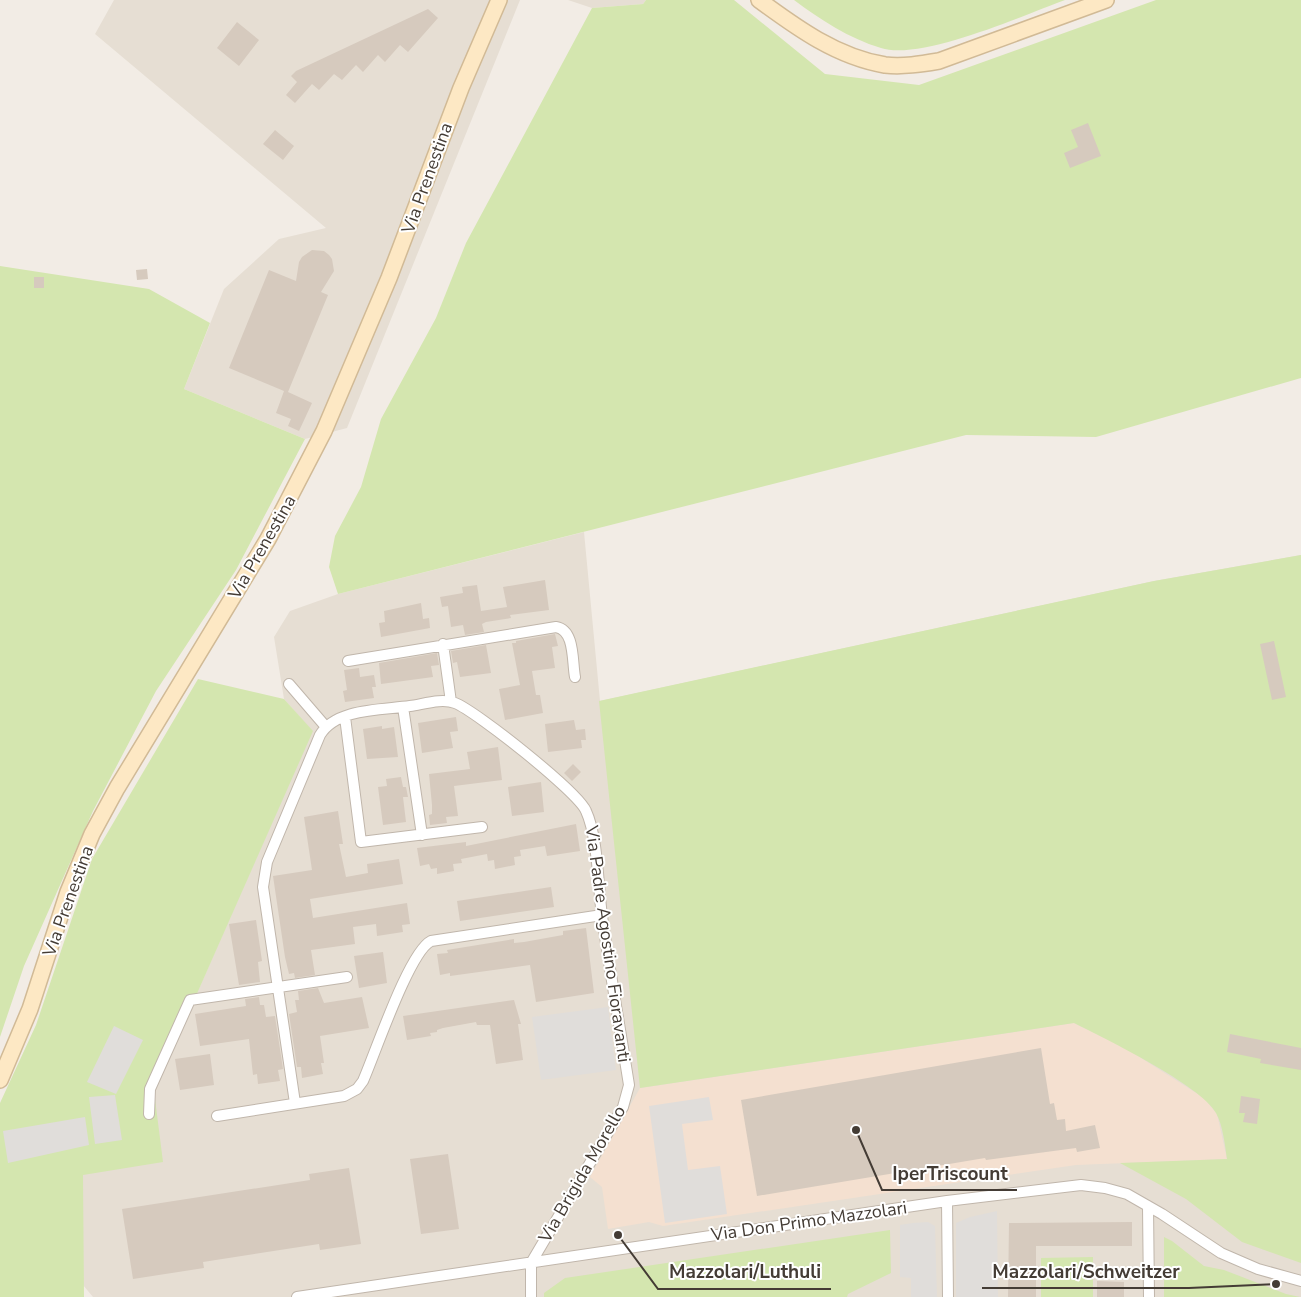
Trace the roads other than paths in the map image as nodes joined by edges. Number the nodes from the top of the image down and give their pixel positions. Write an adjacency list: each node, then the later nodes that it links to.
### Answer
1 (499, 0): 17 (main road, Via Prenestina)
2 (759, 0): 3 (main road)
3 (1106, 0)
4 (443, 644): 5 (street); 6 (street); 8 (street)
5 (348, 661)
6 (574, 677)
7 (290, 684): 11 (street)
8 (451, 702): 9 (street); 14 (street, Via Padre Agostino Fioravanti)
9 (403, 707): 10 (street); 13 (street)
10 (345, 717): 11 (street); 13 (street)
11 (326, 727): 16 (street)
12 (482, 827): 13 (street)
13 (422, 835)
14 (602, 915): 18 (street, Via Padre Agostino Fioravanti); 19 (street)
15 (347, 977): 16 (street)
16 (276, 986): 19 (street); 20 (street)
17 (0, 1080)
18 (629, 1084): 24 (street, Via Brigida Morello)
19 (295, 1103): 21 (street)
20 (149, 1114)
21 (217, 1116)
22 (947, 1201): 23 (street, Via Don Primo Mazzolari); 24 (street, Via Don Primo Mazzolari); 29 (street)
23 (1148, 1206): 25 (street, Via Don Primo Mazzolari); 30 (street)
24 (531, 1263): 26 (street, Via Don Primo Mazzolari); 28 (street)
25 (1301, 1281)
26 (331, 1295): 27 (street, Via Don Primo Mazzolari)
27 (298, 1297)
28 (531, 1297)
29 (948, 1297)
30 (1149, 1297)

